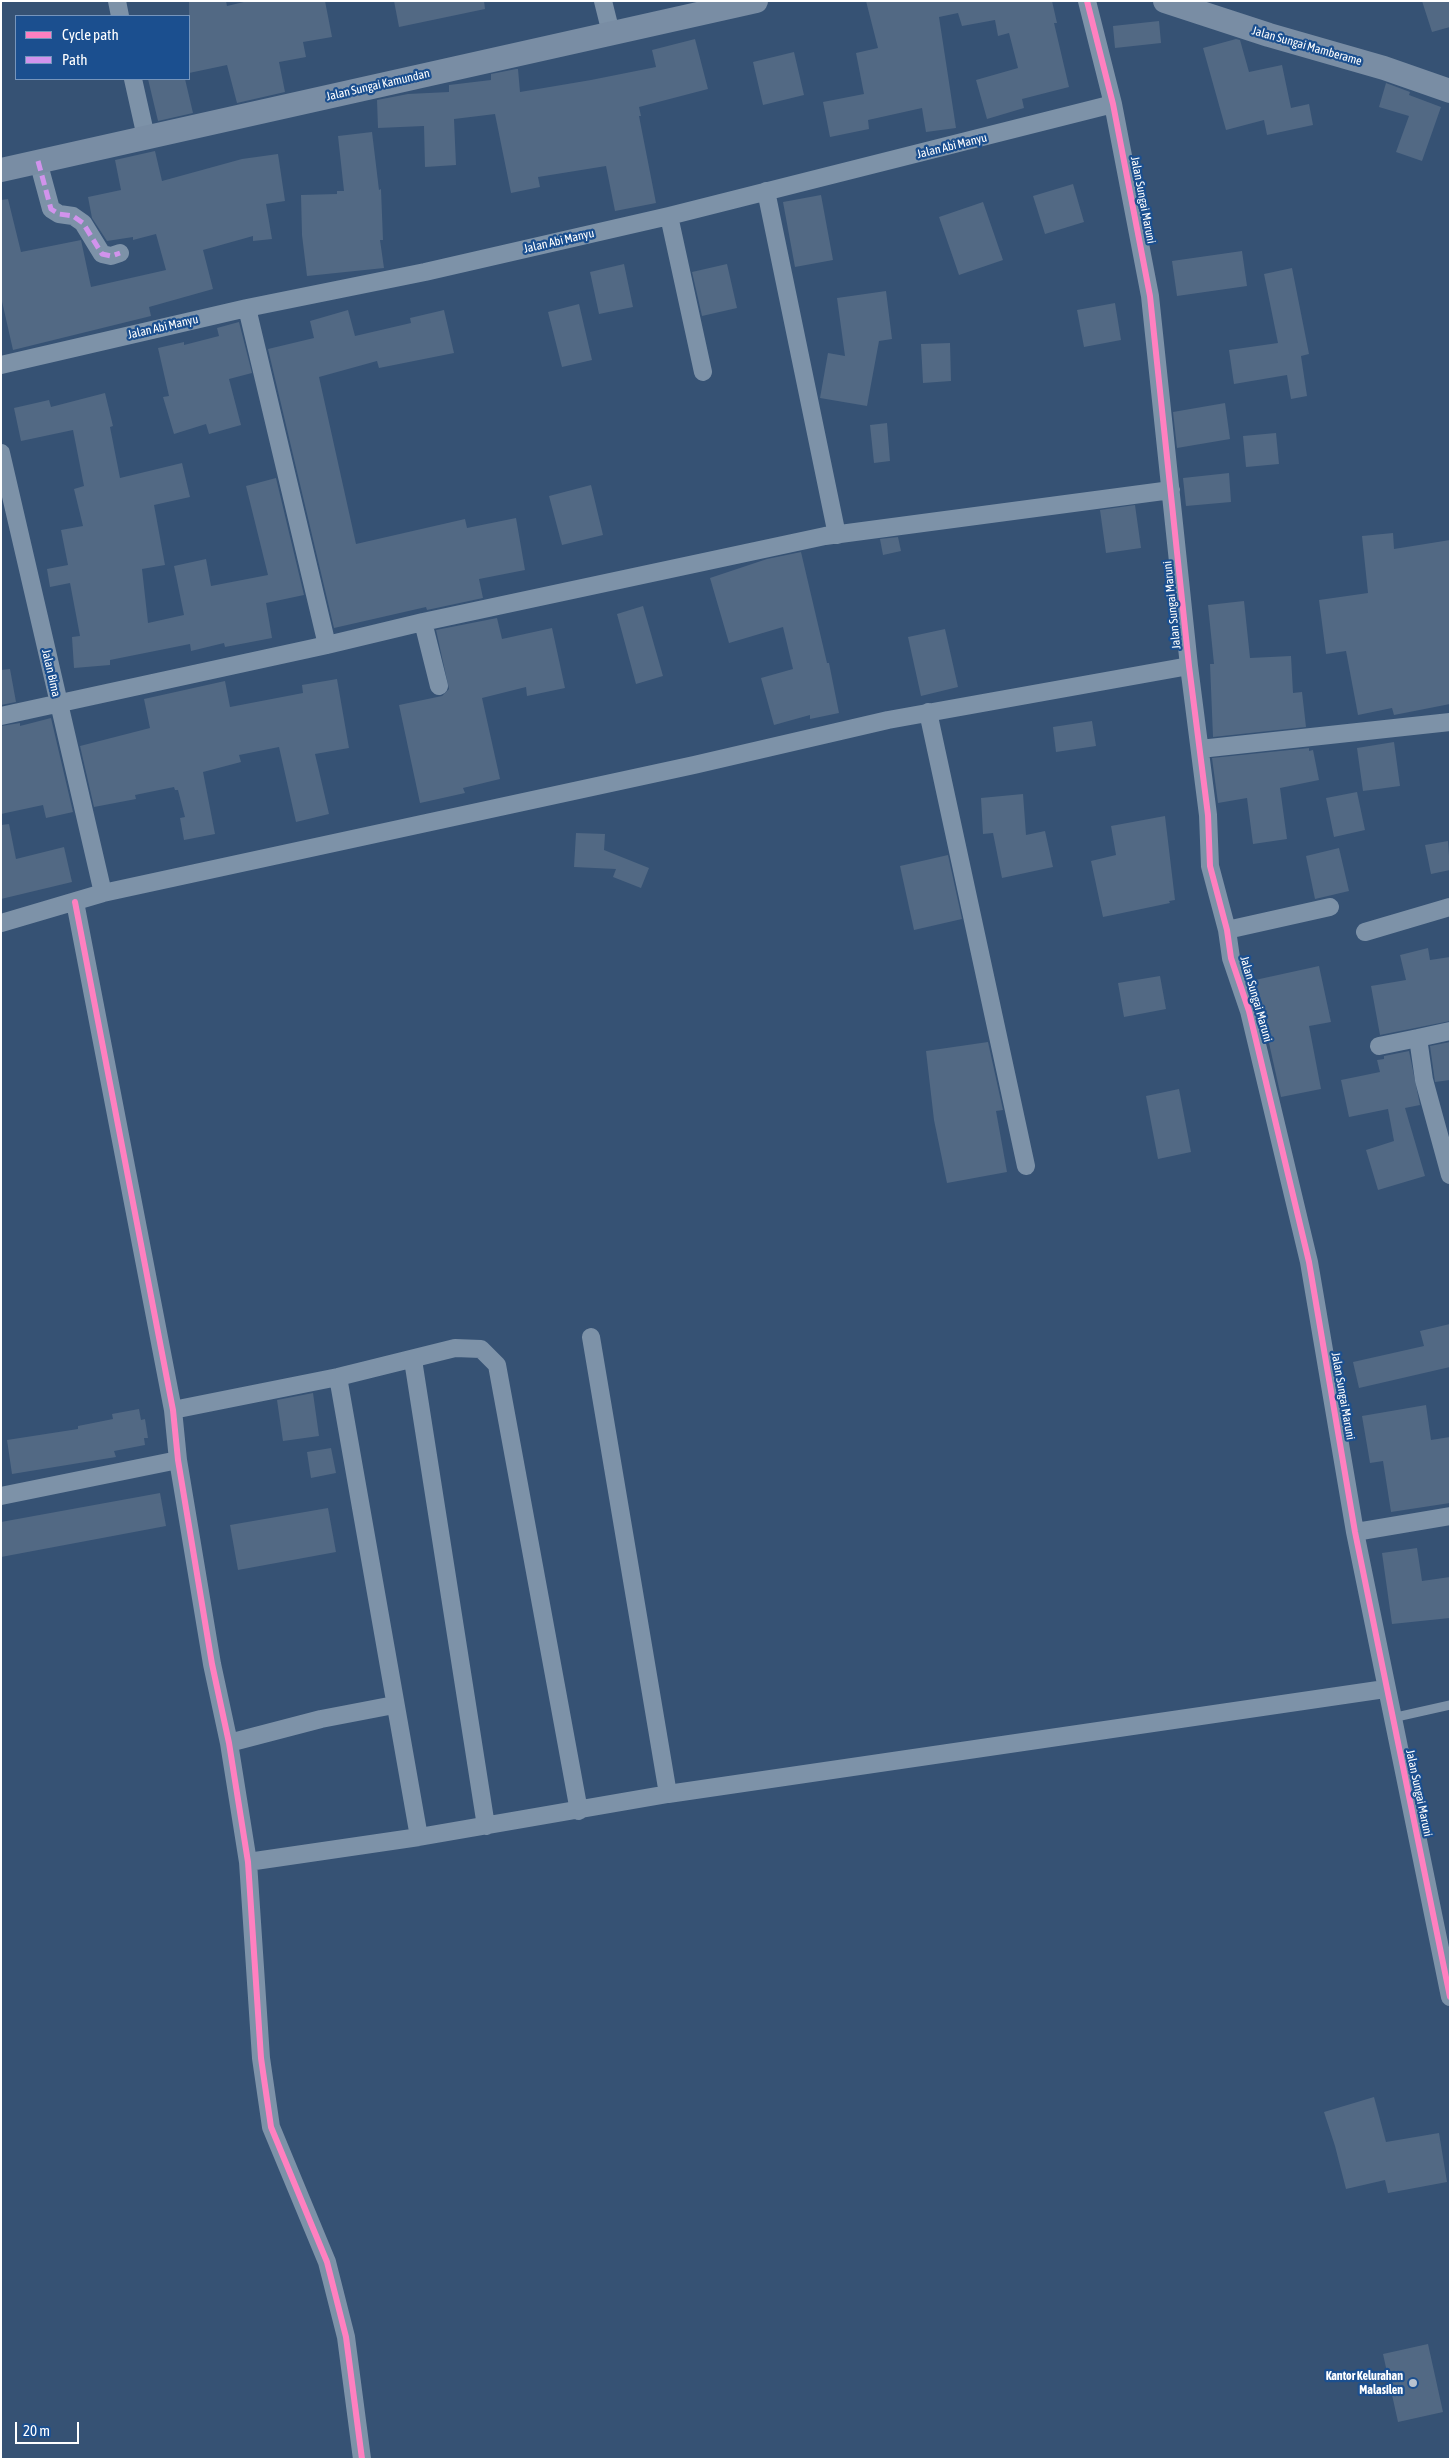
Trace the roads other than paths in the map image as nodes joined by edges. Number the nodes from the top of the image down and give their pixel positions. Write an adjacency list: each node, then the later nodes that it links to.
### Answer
1 (117, 1): 6 (street)
2 (603, 1): 7 (street)
3 (756, 1): 7 (main road, Jalan Sungai Kamundan)
4 (1086, 1): 10 (street, Jalan Sungai Maruni)
5 (1165, 1): 9 (main road, Jalan Sungai Mamberame)
6 (120, 15)
7 (611, 33): 11 (main road, Jalan Sungai Kamundan)
8 (134, 80): 11 (street)
9 (1450, 91)
10 (1113, 104): 14 (street, Jalan Abi Manyu); 21 (street, Jalan Sungai Maruni)
11 (146, 137): 12 (main road, Jalan Sungai Kamundan)
12 (38, 161): 13 (main road, Jalan Sungai Kamundan); 16 (street)
13 (1, 170)
14 (766, 191): 15 (street, Jalan Abi Manyu); 22 (street)
15 (669, 216): 17 (street, Jalan Abi Manyu); 19 (street)
16 (120, 253)
17 (247, 308): 18 (street, Jalan Abi Manyu); 24 (street)
18 (1, 365)
19 (703, 372)
20 (1, 453): 27 (street, Jalan Bima)
21 (1171, 490): 22 (street); 25 (street, Jalan Sungai Maruni)
22 (837, 535): 23 (street)
23 (423, 622): 24 (street); 26 (street)
24 (327, 645): 27 (street)
25 (1189, 666): 28 (street); 31 (street, Jalan Sungai Maruni)
26 (439, 686)
27 (58, 702): 29 (street); 32 (street, Jalan Bima)
28 (928, 712): 32 (street); 42 (street)
29 (1, 716)
30 (1450, 722): 31 (street)
31 (1200, 749): 37 (street, Jalan Sungai Maruni)
32 (102, 893): 33 (street)
33 (76, 902): 36 (street); 47 (street)
34 (1450, 907): 38 (street)
35 (1330, 908): 37 (street)
36 (1, 924)
37 (1228, 930): 51 (street, Jalan Sungai Maruni)
38 (1365, 932)
39 (1450, 1031): 40 (street)
40 (1418, 1038): 41 (street); 43 (street)
41 (1379, 1046)
42 (1026, 1166)
43 (1450, 1175)
44 (591, 1338): 57 (street)
45 (413, 1360): 46 (street); 58 (street); 59 (street)
46 (338, 1376): 47 (street); 53 (street)
47 (173, 1410): 48 (street)
48 (178, 1460): 49 (street); 56 (street)
49 (1, 1496)
50 (1450, 1516): 51 (street)
51 (1355, 1532): 52 (street, Jalan Sungai Maruni)
52 (1385, 1689): 55 (street, Jalan Sungai Maruni); 57 (street)
53 (394, 1705): 56 (street); 60 (street)
54 (1450, 1705): 55 (lane)
55 (1392, 1718): 62 (street, Jalan Sungai Maruni)
56 (229, 1742): 61 (street)
57 (668, 1794): 58 (street)
58 (579, 1811): 59 (street)
59 (486, 1826): 60 (street)
60 (419, 1837): 61 (street)
61 (248, 1862): 63 (street)
62 (1450, 1998)
63 (362, 2459)

